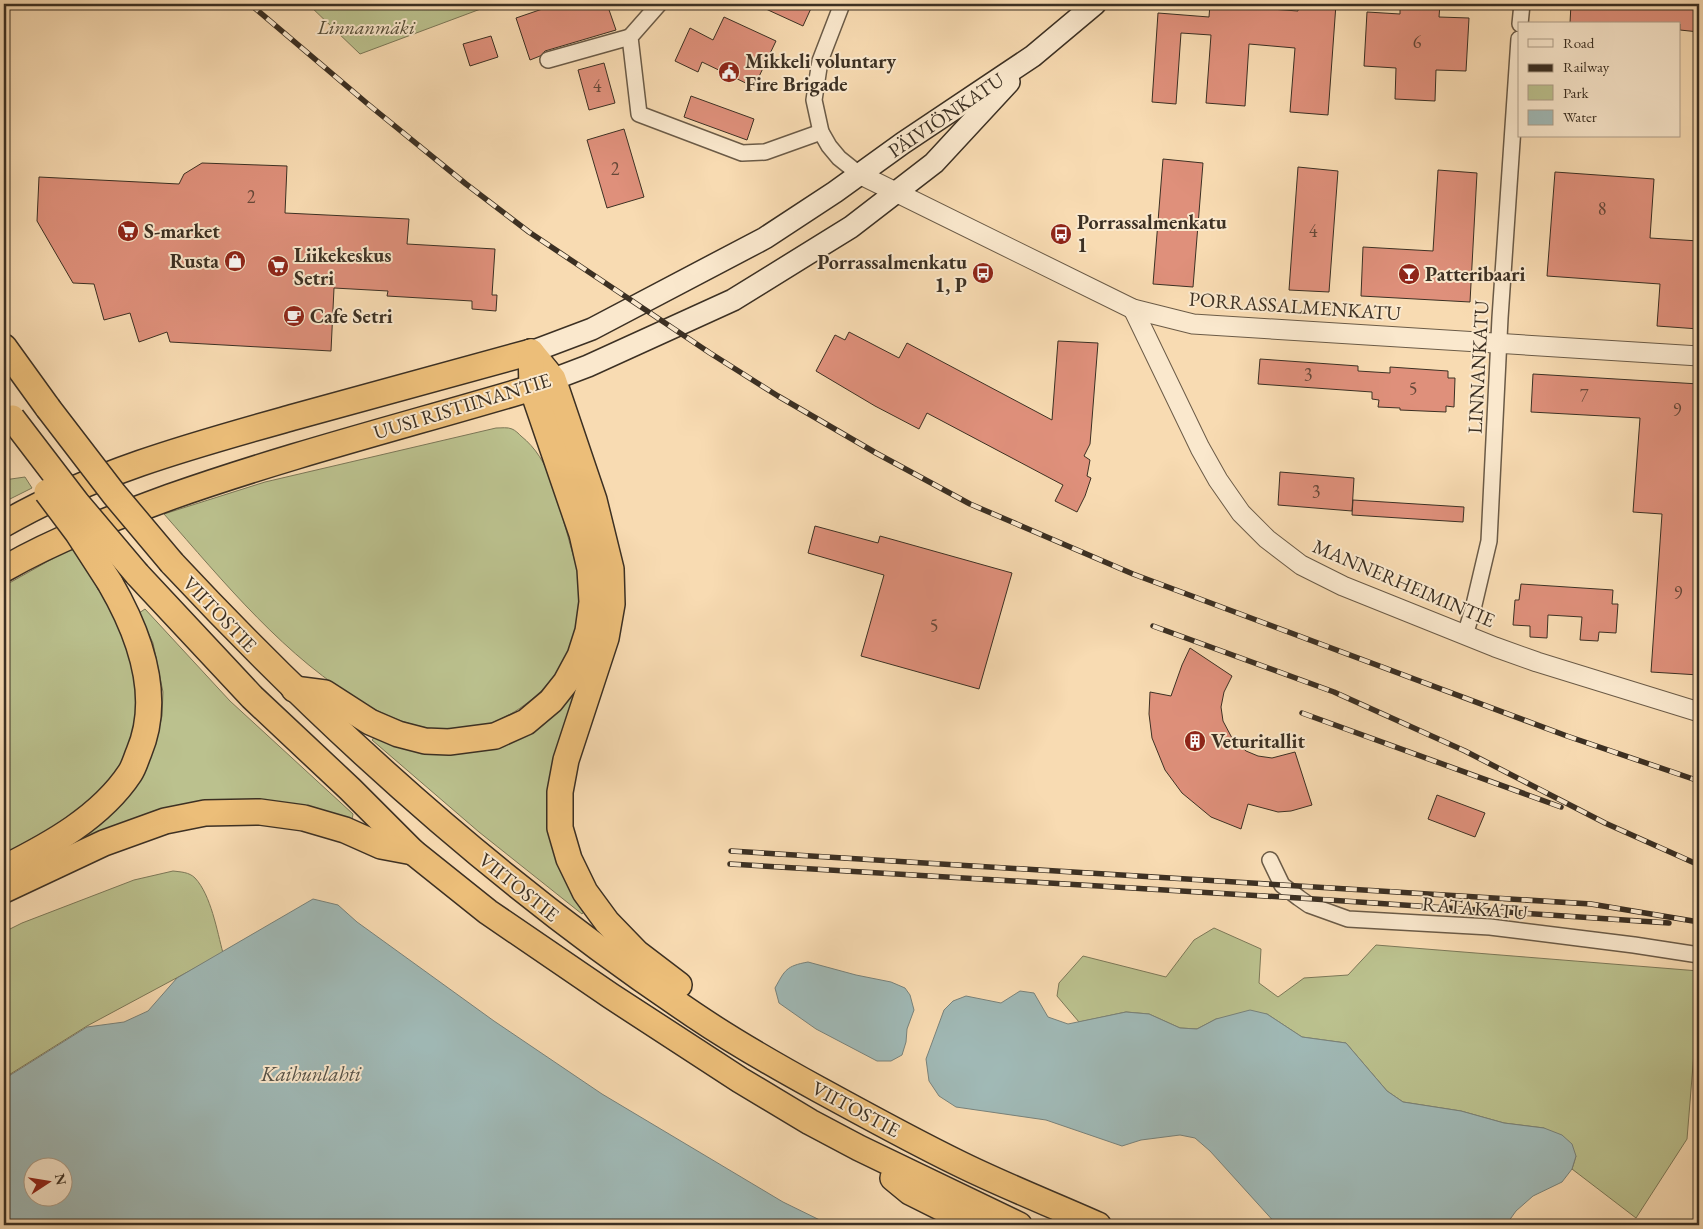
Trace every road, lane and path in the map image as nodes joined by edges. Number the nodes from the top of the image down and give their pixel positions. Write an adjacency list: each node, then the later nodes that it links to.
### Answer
1 (659, 4): 6 (street)
2 (842, 4): 10 (street)
3 (1095, 4): 8 (main road, PÄIVIÖNKATU)
4 (1522, 4): 5 (street)
5 (1520, 22)
6 (630, 37): 9 (street); 10 (street)
7 (1518, 54): 14 (street, LINNANKATU)
8 (1033, 56): 11 (main road, PÄIVIÖNKATU); 12 (main road, PÄIVIÖNKATU)
9 (548, 60)
10 (821, 132): 11 (street)
11 (859, 174): 12 (street, PORRASSALMENKATU); 16 (main road, UUSI RISTIINANTIE)
12 (897, 193): 13 (street, PORRASSALMENKATU); 18 (main road, UUSI RISTIINANTIE)
13 (1134, 309): 14 (street, PORRASSALMENKATU); 22 (street, MANNERHEIMINTIE)
14 (1499, 342): 17 (street, PORRASSALMENKATU); 22 (street, LINNANKATU)
15 (4, 347): 23 (highway, VIITOSTIE, bridge)
16 (531, 352): 18 (highway); 20 (highway, UUSI RISTIINANTIE)
17 (1699, 356)
18 (542, 383): 21 (highway, UUSI RISTIINANTIE); 23 (highway); 30 (highway)
19 (7, 420): 25 (highway, VIITOSTIE, bridge); 27 (highway, bridge)
20 (4, 524)
21 (4, 569)
22 (1465, 635): 24 (street, MANNERHEIMINTIE)
23 (294, 689): 30 (highway, VIITOSTIE)
24 (1699, 712)
25 (413, 852): 28 (highway); 31 (highway, VIITOSTIE)
26 (1270, 860): 29 (street, RATAKATU)
27 (4, 868)
28 (4, 890)
29 (1699, 955)
30 (764, 1058): 34 (highway, VIITOSTIE)
31 (859, 1148): 32 (highway); 33 (highway, VIITOSTIE)
32 (976, 1225)
33 (1019, 1225)
34 (1098, 1225)

